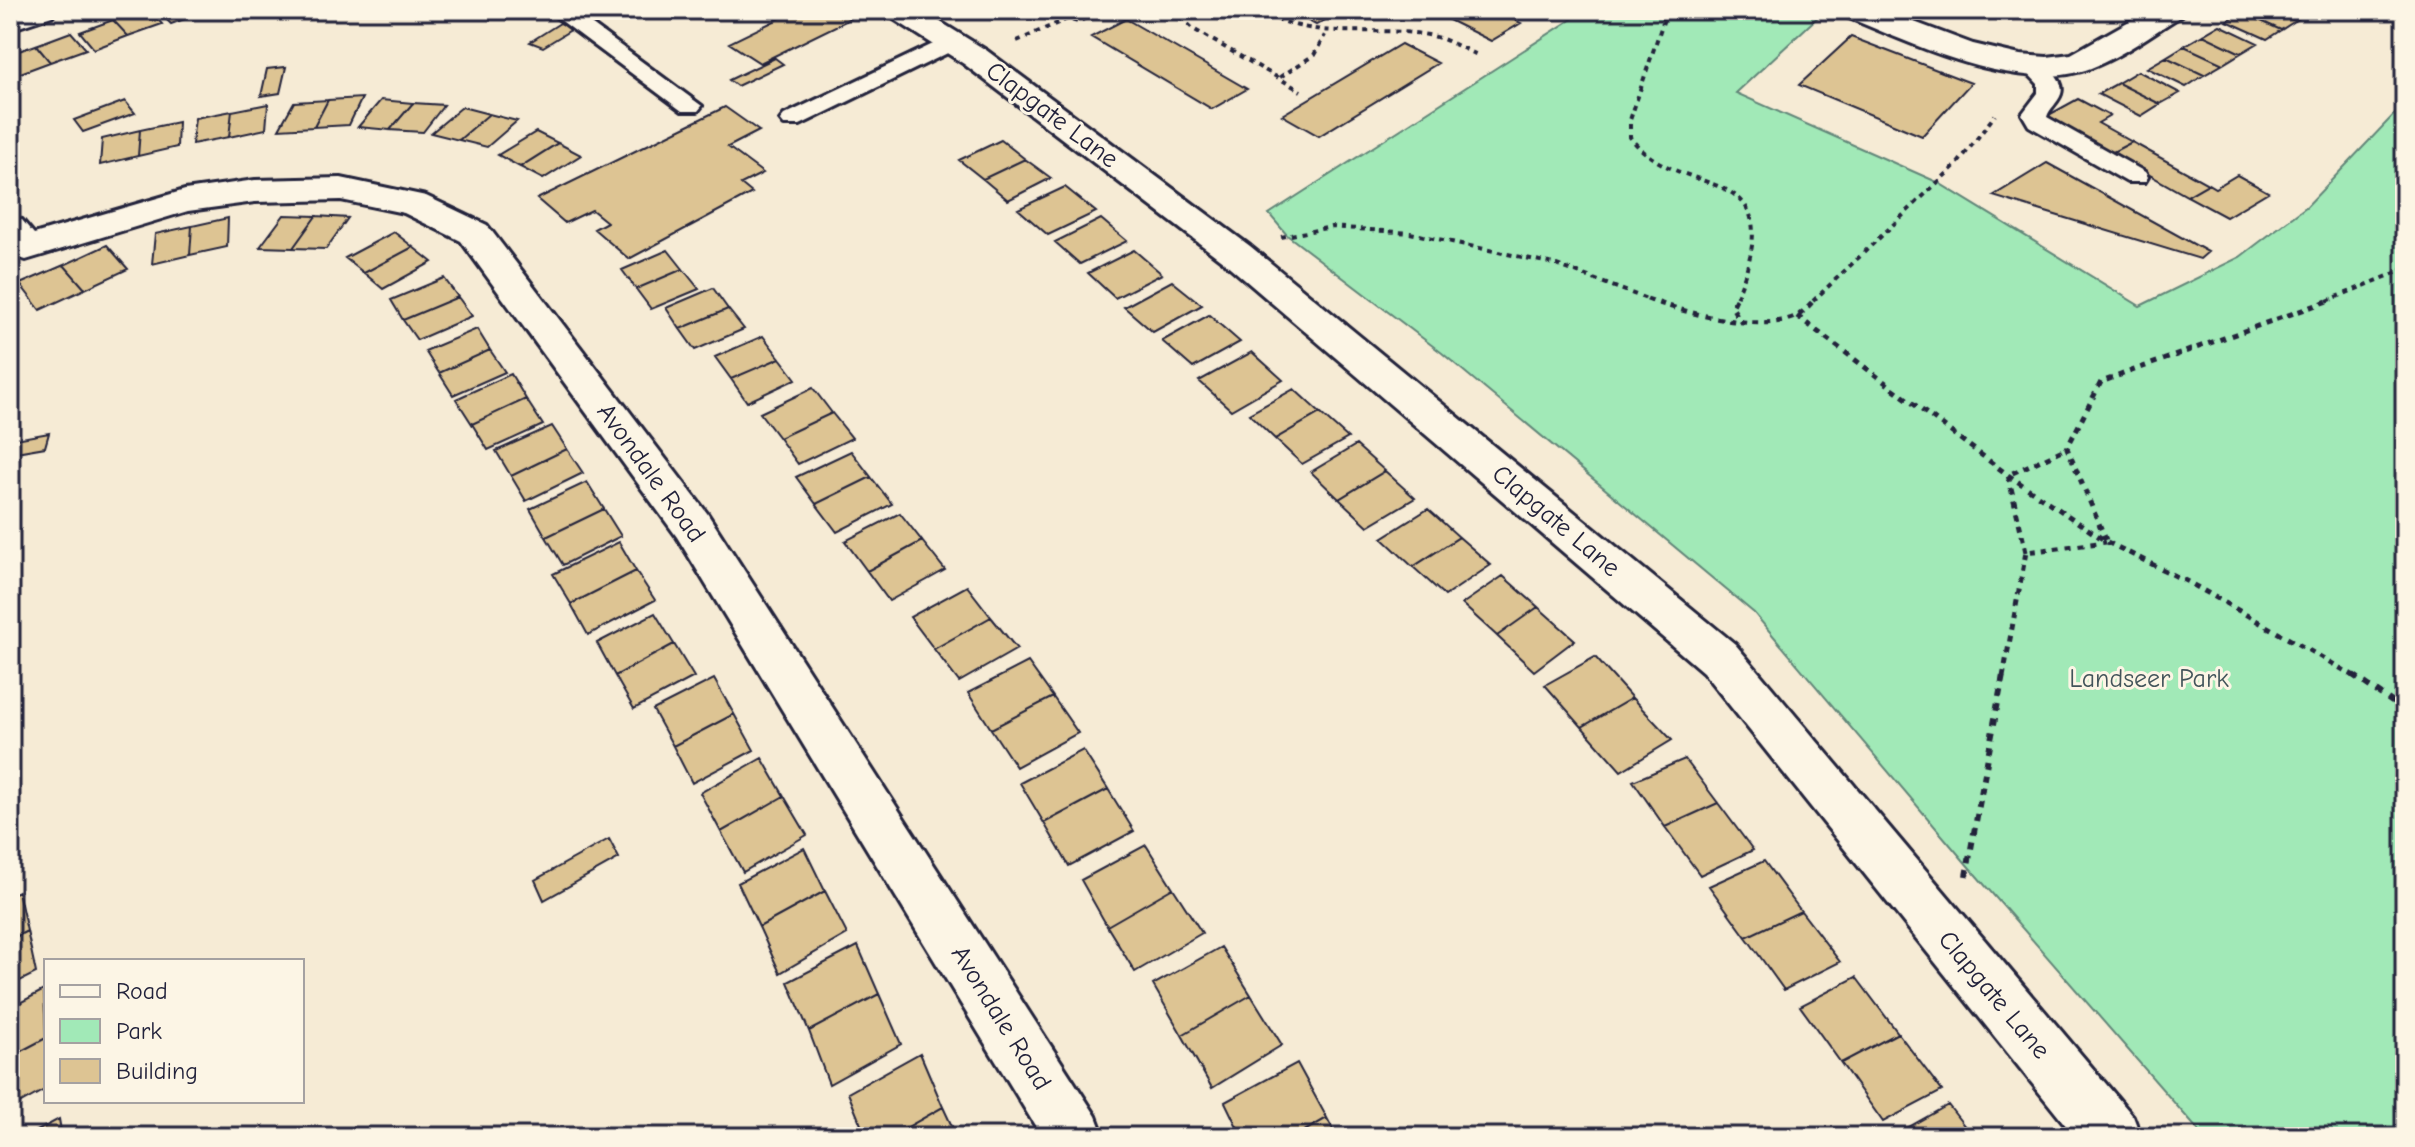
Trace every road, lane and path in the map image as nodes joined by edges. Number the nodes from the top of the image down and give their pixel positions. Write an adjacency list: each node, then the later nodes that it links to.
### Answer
1 (41, 10): 10 (street)
2 (558, 10): 17 (lane)
3 (900, 10): 12 (street, Clapgate Lane)
4 (1102, 10): 12 (path)
5 (1174, 10): 15 (path)
6 (1258, 10): 11 (path)
7 (1667, 10): 24 (path)
8 (1855, 10): 14 (street)
9 (2170, 10): 14 (street)
10 (10, 21)
11 (1325, 35): 13 (path); 15 (path)
12 (963, 50): 18 (lane); 21 (street, Clapgate Lane)
13 (1480, 56)
14 (2032, 66): 19 (lane); 23 (path)
15 (1280, 78): 16 (path)
16 (1301, 91)
17 (690, 106)
18 (792, 120)
19 (2136, 177)
20 (15, 244): 31 (street, Avondale Road)
21 (1237, 254): 24 (path); 30 (street, Clapgate Lane)
22 (2405, 269): 25 (path)
23 (1797, 316): 24 (path); 26 (path)
24 (1741, 322)
25 (2067, 448): 26 (path); 27 (path)
26 (2008, 475): 27 (path); 28 (path)
27 (2107, 542): 28 (path); 29 (path)
28 (2026, 552): 30 (path)
29 (2405, 711)
30 (1946, 937): 32 (street, Clapgate Lane)
31 (1075, 1137)
32 (2112, 1137)

